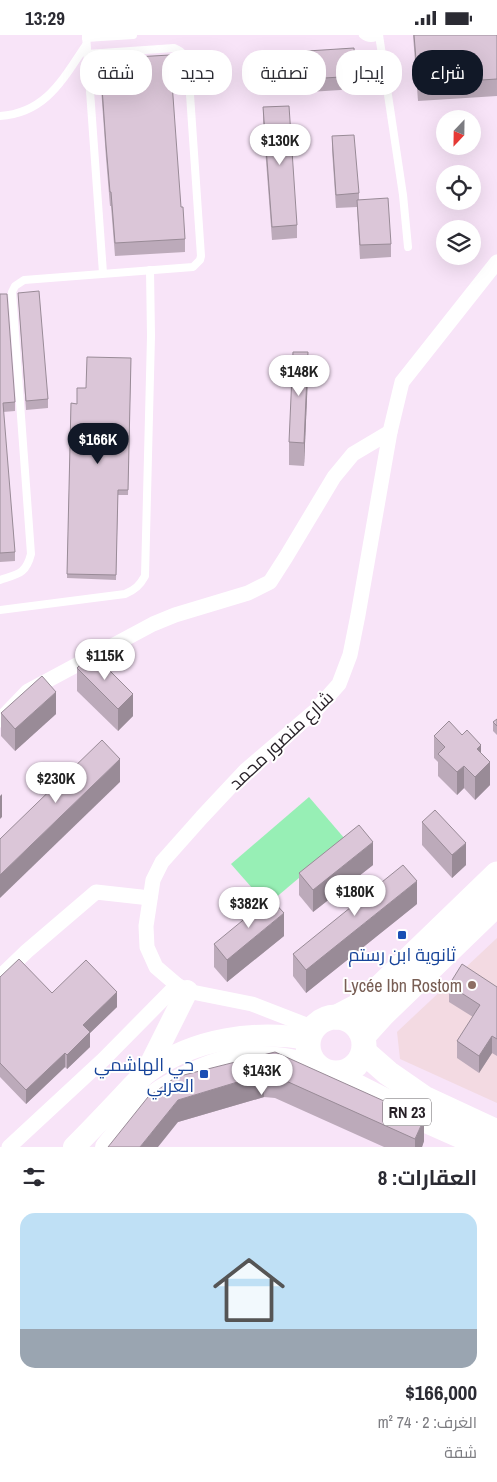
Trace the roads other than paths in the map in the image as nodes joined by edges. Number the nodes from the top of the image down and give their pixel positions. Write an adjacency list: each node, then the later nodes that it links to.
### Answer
1 (133, 35): 4 (lane)
2 (363, 35): 3 (lane)
3 (379, 35): 8 (lane)
4 (86, 39): 7 (lane)
5 (145, 50): 10 (lane)
6 (90, 95): 11 (lane)
7 (0, 116)
8 (408, 247)
9 (497, 262): 12 (street, شارع منصور محمد)
10 (150, 270): 11 (lane); 14 (lane)
11 (103, 273): 13 (lane)
12 (390, 432): 15 (street); 17 (street, شارع منصور محمد)
13 (0, 579)
14 (0, 610)
15 (0, 720)
16 (497, 874): 18 (main road)
17 (150, 897): 19 (street); 20 (street, شارع منصور محمد)
18 (492, 902): 21 (main road); 22 (main road)
19 (0, 977)
20 (182, 988): 23 (street, شارع منصور محمد); 26 (street); 29 (street)
21 (382, 1015): 24 (main road); 27 (main road, RN 23)
22 (337, 1017): 23 (main road); 24 (main road)
23 (312, 1034): 25 (main road); 26 (street)
24 (363, 1044): 25 (main road); 27 (main road, RN 23)
25 (323, 1069): 31 (street); 32 (main road, RN 23)
26 (148, 1071): 30 (street)
27 (388, 1073): 28 (main road, RN 23)
28 (497, 1132)
29 (10, 1147)
30 (74, 1147)
31 (106, 1147)
32 (486, 1147)

